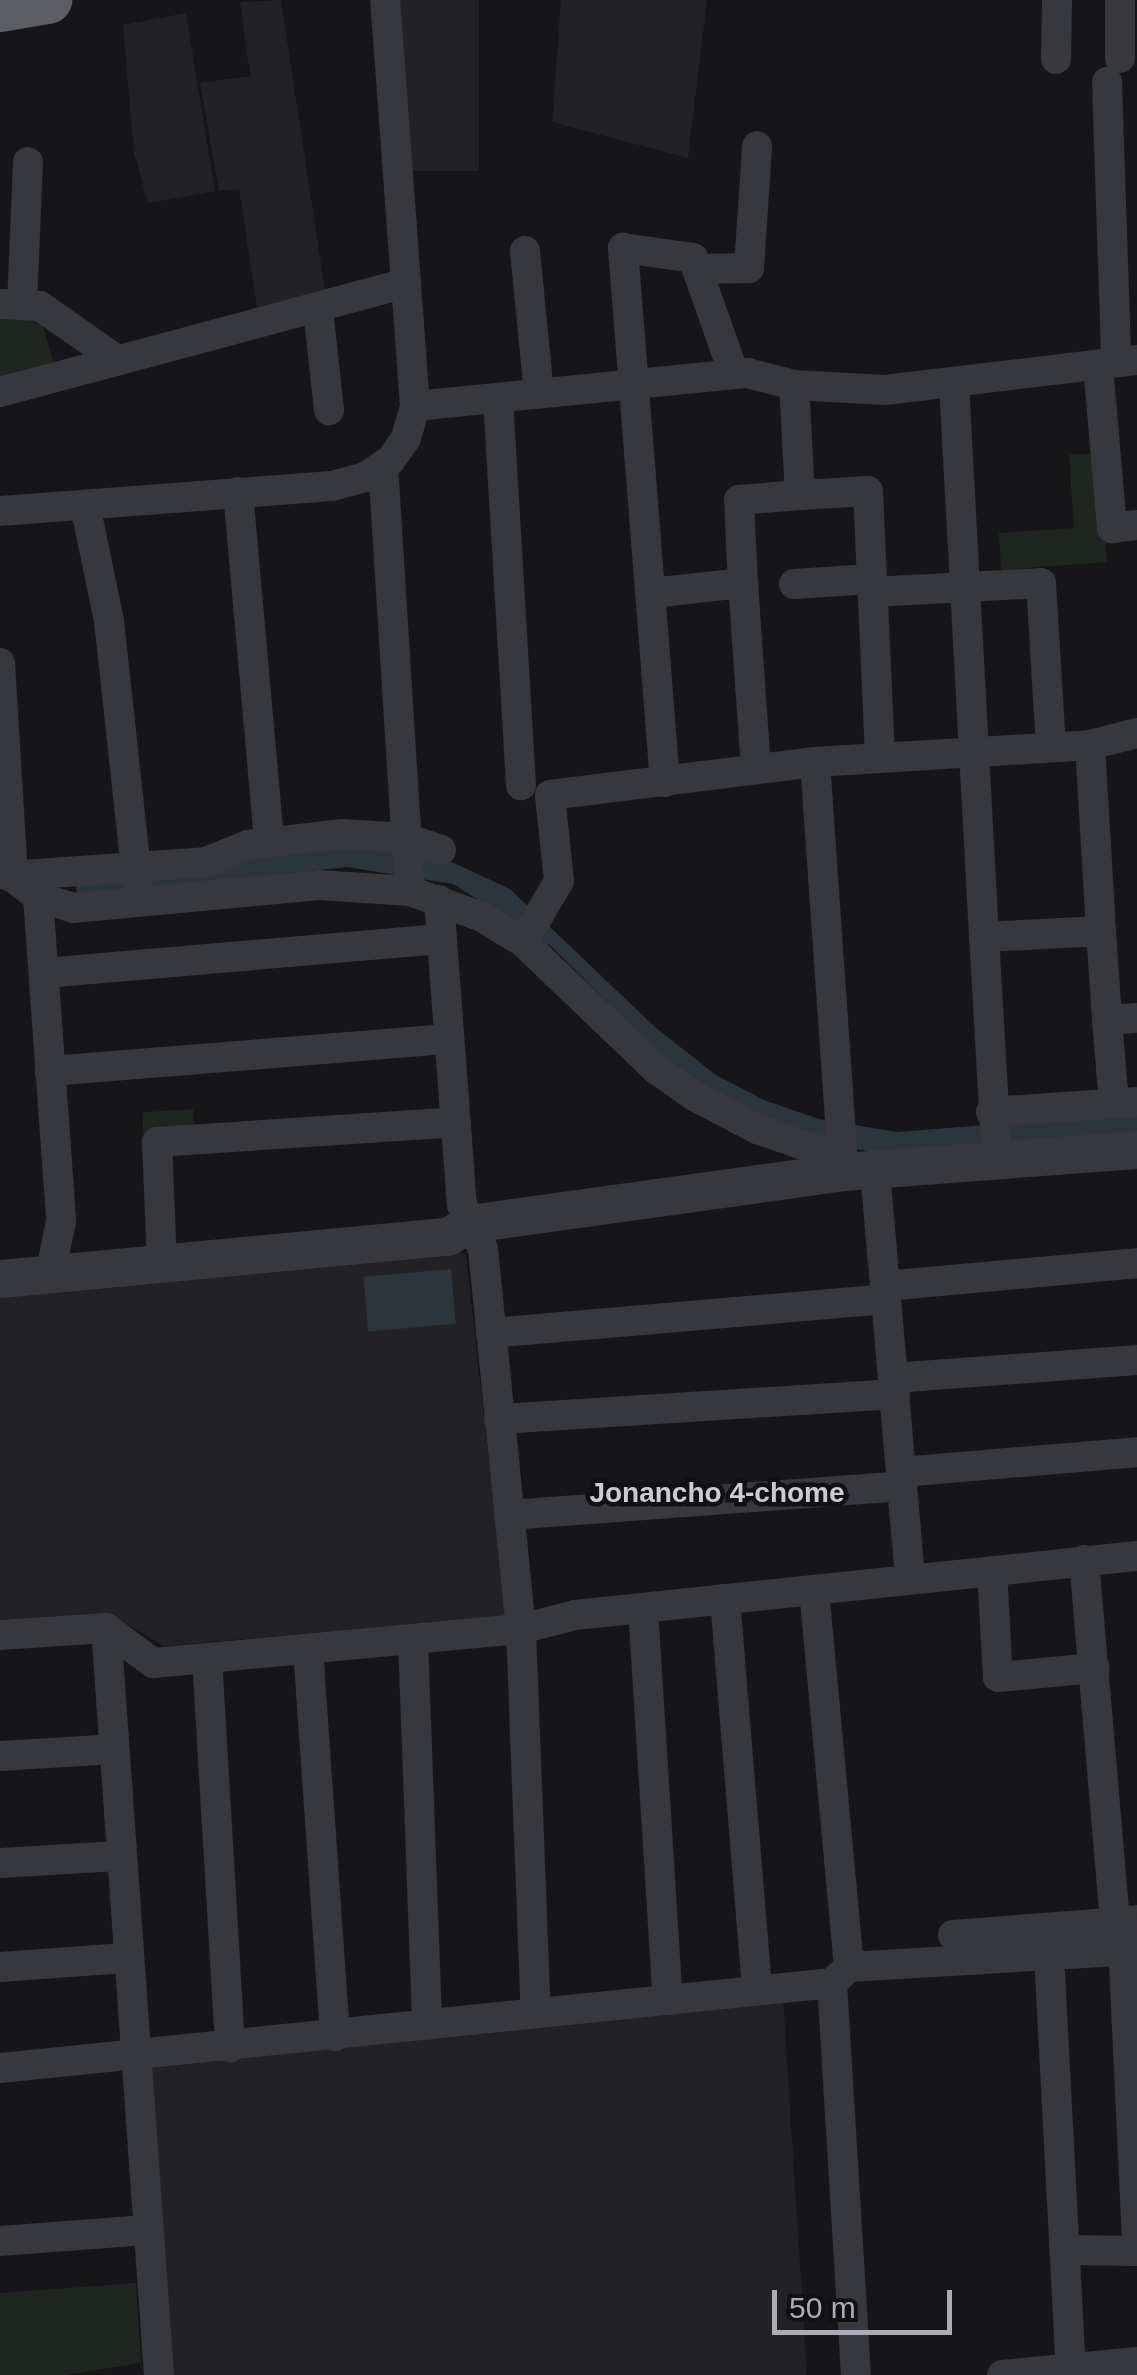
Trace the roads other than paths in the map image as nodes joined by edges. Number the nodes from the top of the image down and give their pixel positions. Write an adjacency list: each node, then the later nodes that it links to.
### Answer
1 (48, 0): 5 (highway)
2 (385, 0): 11 (street)
3 (1058, 0): 6 (street)
4 (1120, 0): 15 (street)
5 (0, 8)
6 (1056, 59)
7 (757, 146): 10 (street)
8 (28, 162): 12 (street)
9 (525, 251): 21 (street)
10 (698, 269): 16 (street); 17 (street)
11 (403, 284): 13 (street); 23 (street)
12 (11, 305): 14 (street)
13 (318, 309): 14 (street); 24 (street)
14 (116, 360): 20 (street)
15 (1117, 361): 19 (street); 30 (street)
16 (734, 374): 17 (street); 18 (street)
17 (636, 383): 21 (street); 35 (street)
18 (794, 384): 19 (street); 27 (street)
19 (954, 384): 34 (street)
20 (0, 392)
21 (538, 394): 22 (street)
22 (498, 398): 23 (street); 46 (street)
23 (415, 406): 25 (street)
24 (329, 410)
25 (383, 465): 26 (street); 48 (street)
26 (238, 492): 28 (street); 47 (street)
27 (800, 495): 31 (street); 33 (street)
28 (85, 505): 29 (street); 51 (street)
29 (0, 511)
30 (1137, 525)
31 (744, 583): 35 (street); 44 (street)
32 (794, 584): 33 (street)
33 (872, 585): 34 (street); 42 (street)
34 (963, 587): 40 (street); 41 (street)
35 (651, 593): 45 (street)
36 (0, 663): 38 (street)
37 (1137, 733): 39 (street)
38 (2, 736): 50 (street)
39 (1090, 745): 40 (street); 54 (street)
40 (1051, 746): 41 (street)
41 (974, 750): 42 (street); 55 (street)
42 (880, 754): 43 (street)
43 (815, 762): 44 (street); 67 (street)
44 (756, 768): 45 (street)
45 (665, 782): 56 (street)
46 (521, 785)
47 (269, 842): 48 (street); 51 (street)
48 (407, 843): 49 (street); 52 (street)
49 (440, 850)
50 (6, 876): 51 (street); 53 (street)
51 (138, 884): 52 (street); 53 (street)
52 (419, 890): 56 (street); 57 (street)
53 (38, 898): 58 (street)
54 (1100, 931): 55 (street); 59 (street)
55 (984, 937): 63 (street)
56 (526, 938): 67 (street)
57 (441, 939): 58 (street); 60 (street)
58 (44, 973): 61 (street)
59 (1122, 1019): 62 (street)
60 (449, 1040): 61 (street); 64 (street)
61 (50, 1072): 71 (street)
62 (1125, 1103): 63 (street)
63 (992, 1114): 66 (street)
64 (455, 1122): 68 (street); 70 (street)
65 (1137, 1150): 66 (street)
66 (996, 1156): 67 (street)
67 (854, 1167): 68 (street); 73 (street)
68 (470, 1224): 70 (street); 74 (street)
69 (1137, 1263): 73 (street)
70 (162, 1266): 71 (street)
71 (50, 1276): 72 (street)
72 (0, 1280)
73 (886, 1293): 74 (street); 76 (street)
74 (491, 1332): 77 (street)
75 (1137, 1360): 76 (street)
76 (894, 1386): 77 (street); 79 (street)
77 (499, 1418): 80 (street)
78 (1137, 1452): 79 (street)
79 (902, 1479): 80 (street); 84 (street)
80 (509, 1515): 89 (street)
81 (1137, 1556): 82 (street)
82 (1084, 1560): 83 (street); 94 (street)
83 (992, 1570): 84 (street); 94 (street)
84 (910, 1578): 85 (street)
85 (814, 1590): 86 (street); 104 (street)
86 (725, 1599): 87 (street); 105 (street)
87 (643, 1608): 89 (street); 106 (street)
88 (106, 1628): 90 (street); 93 (street); 95 (street)
89 (521, 1629): 91 (street); 107 (street)
90 (0, 1635)
91 (413, 1639): 92 (street); 108 (street)
92 (308, 1649): 93 (street); 109 (street)
93 (206, 1658): 110 (street)
94 (1095, 1668): 99 (street)
95 (112, 1749): 96 (street); 97 (street)
96 (0, 1756)
97 (118, 1856): 98 (street); 102 (street)
98 (0, 1863)
99 (1127, 1933): 100 (street); 101 (street); 114 (street)
100 (1013, 1943): 101 (street); 104 (street)
101 (1048, 1954): 116 (street)
102 (125, 1958): 103 (street); 111 (street)
103 (0, 1967)
104 (840, 1975): 105 (street); 121 (street)
105 (758, 1990): 106 (street)
106 (668, 2000): 107 (street)
107 (536, 2013): 108 (street)
108 (427, 2025): 109 (street)
109 (335, 2036): 110 (street)
110 (230, 2047): 111 (street)
111 (132, 2059): 112 (street); 113 (street)
112 (0, 2068)
113 (146, 2230): 115 (street); 120 (street)
114 (1137, 2235)
115 (0, 2241)
116 (1065, 2250): 117 (street); 119 (street)
117 (1137, 2252)
118 (1137, 2362): 119 (street)
119 (1071, 2368): 122 (street)
120 (159, 2375)
121 (856, 2375)
122 (1002, 2375)

